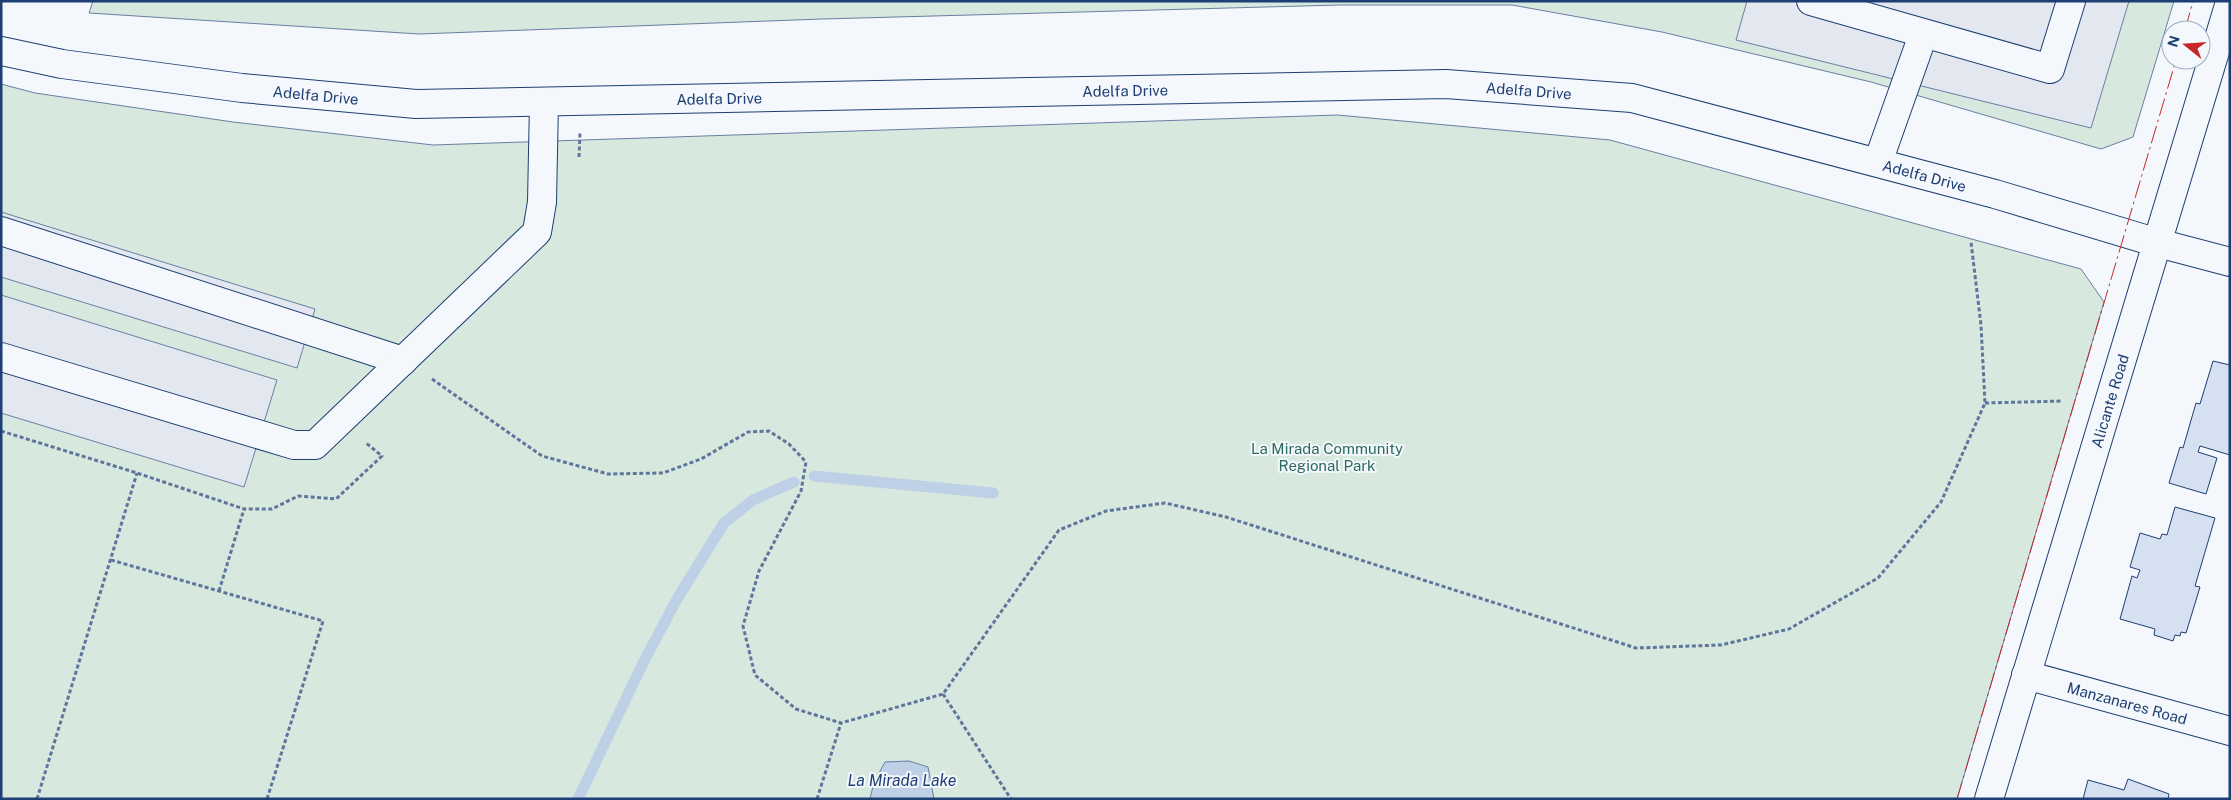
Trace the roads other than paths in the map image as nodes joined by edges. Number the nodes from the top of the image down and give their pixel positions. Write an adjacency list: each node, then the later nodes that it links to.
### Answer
1 (1811, 1): 4 (street)
2 (2071, 1): 4 (street)
3 (2230, 2): 9 (street, Alicante Road)
4 (1923, 34): 7 (street)
5 (1, 51): 6 (street, Adelfa Drive)
6 (544, 102): 7 (street, Adelfa Drive); 12 (street)
7 (1878, 162): 9 (street, Adelfa Drive)
8 (1, 231): 12 (street)
9 (2158, 243): 10 (street, Adelfa Drive); 13 (street, Alicante Road)
10 (2230, 262)
11 (1, 357): 12 (street)
12 (414, 368)
13 (2026, 675): 14 (street, Manzanares Road); 15 (street, Alicante Road)
14 (2230, 731)
15 (1989, 799)

